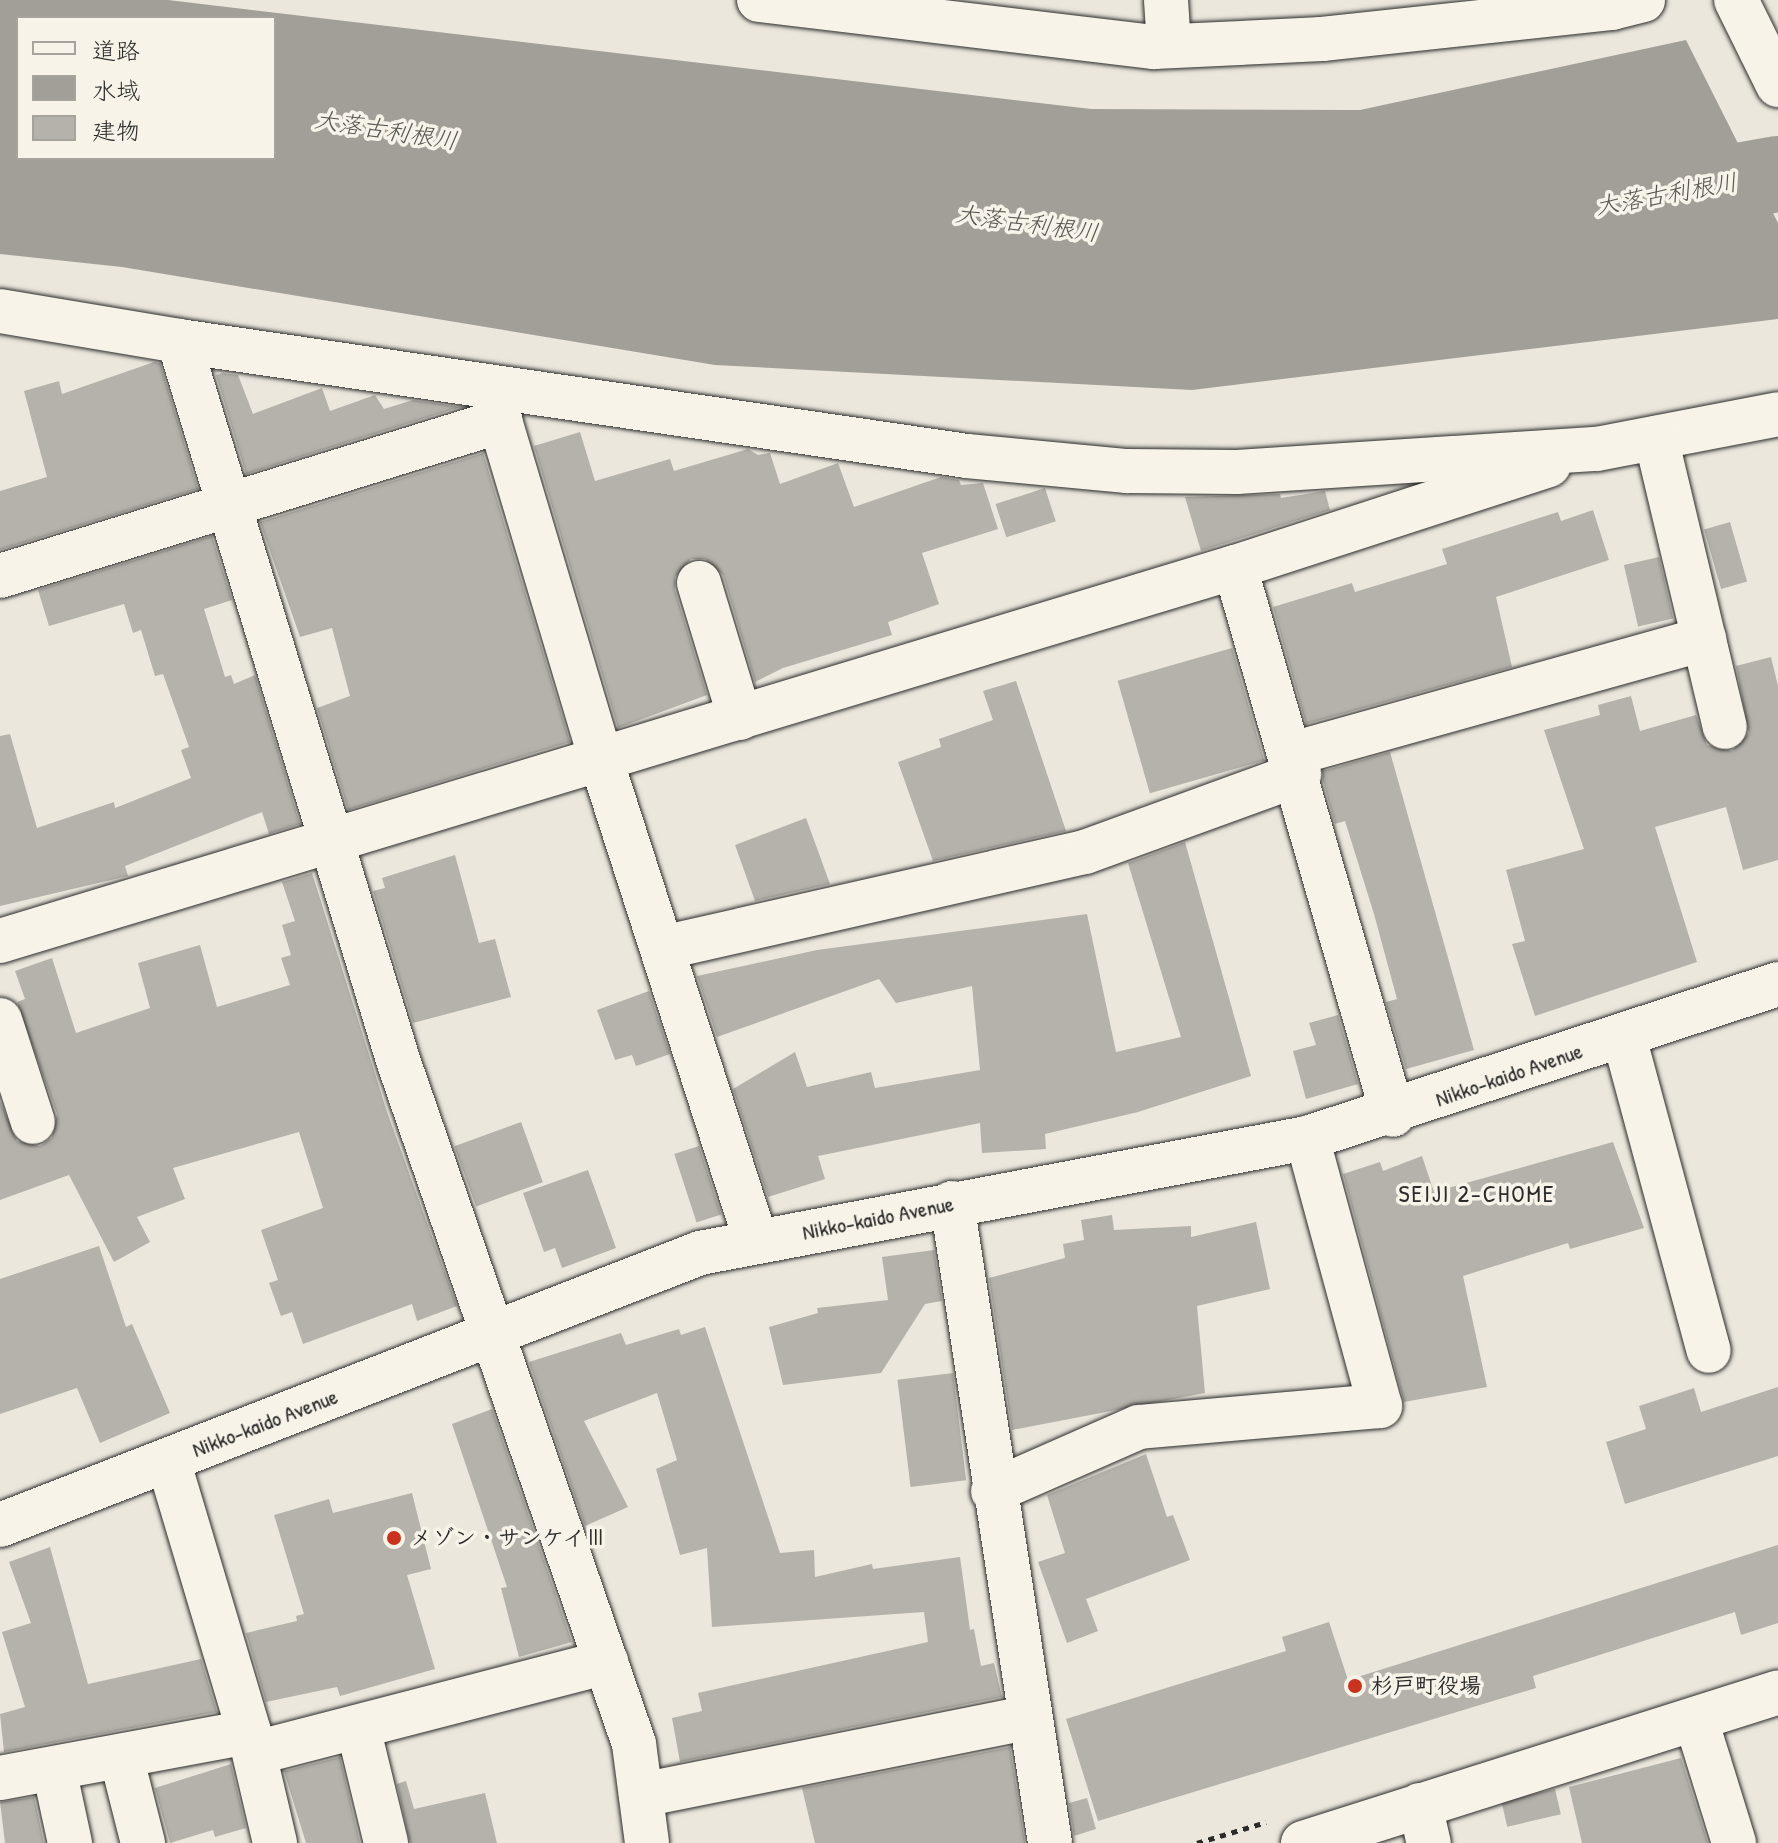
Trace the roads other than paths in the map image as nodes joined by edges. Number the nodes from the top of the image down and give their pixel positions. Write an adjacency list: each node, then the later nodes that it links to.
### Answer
1 (759, 0): 5 (street)
2 (1166, 0): 6 (street)
3 (1643, 0): 6 (street)
4 (1736, 0): 7 (street)
5 (919, 11): 6 (street)
6 (1169, 46)
7 (1778, 85)
8 (0, 311): 9 (street)
9 (179, 341): 10 (street); 14 (street)
10 (495, 404): 13 (street); 14 (street); 21 (street)
11 (1778, 414): 12 (street)
12 (1656, 438): 13 (street); 18 (street)
13 (1597, 449): 15 (street)
14 (232, 505): 16 (street); 23 (street)
15 (1235, 567): 19 (street); 22 (street)
16 (0, 576)
17 (699, 583): 19 (street)
18 (1704, 639): 20 (street); 22 (street)
19 (740, 718): 21 (street)
20 (1725, 727)
21 (601, 760): 23 (street); 25 (street)
22 (1296, 764): 25 (street); 29 (street)
23 (329, 842): 24 (street); 34 (street)
24 (0, 941)
25 (662, 948): 33 (street)
26 (1778, 984): 28 (street, Nikko-kaido Avenue)
27 (0, 1020): 30 (street)
28 (1624, 1037): 29 (street, Nikko-kaido Avenue); 35 (street)
29 (1393, 1115): 31 (street, Nikko-kaido Avenue)
30 (33, 1122)
31 (1307, 1138): 32 (street, Nikko-kaido Avenue); 37 (street)
32 (952, 1203): 33 (street, Nikko-kaido Avenue); 37 (street)
33 (756, 1241): 34 (street, Nikko-kaido Avenue)
34 (495, 1336): 36 (street, Nikko-kaido Avenue); 39 (street)
35 (1709, 1351)
36 (168, 1460): 38 (street, Nikko-kaido Avenue); 44 (street)
37 (993, 1491): 41 (street)
38 (0, 1525)
39 (606, 1662): 43 (street); 48 (street)
40 (1778, 1692): 42 (street)
41 (1030, 1717): 48 (street); 55 (street)
42 (1696, 1720): 49 (street); 57 (street)
43 (358, 1727): 44 (street); 53 (street)
44 (252, 1742): 45 (street); 52 (street)
45 (121, 1756): 46 (street); 51 (street)
46 (54, 1769): 47 (street); 50 (street)
47 (0, 1778)
48 (641, 1795): 54 (street)
49 (1425, 1824): 56 (street)
50 (70, 1843)
51 (143, 1843)
52 (275, 1843)
53 (386, 1843)
54 (647, 1843)
55 (1050, 1843)
56 (1303, 1843)
57 (1734, 1843)

